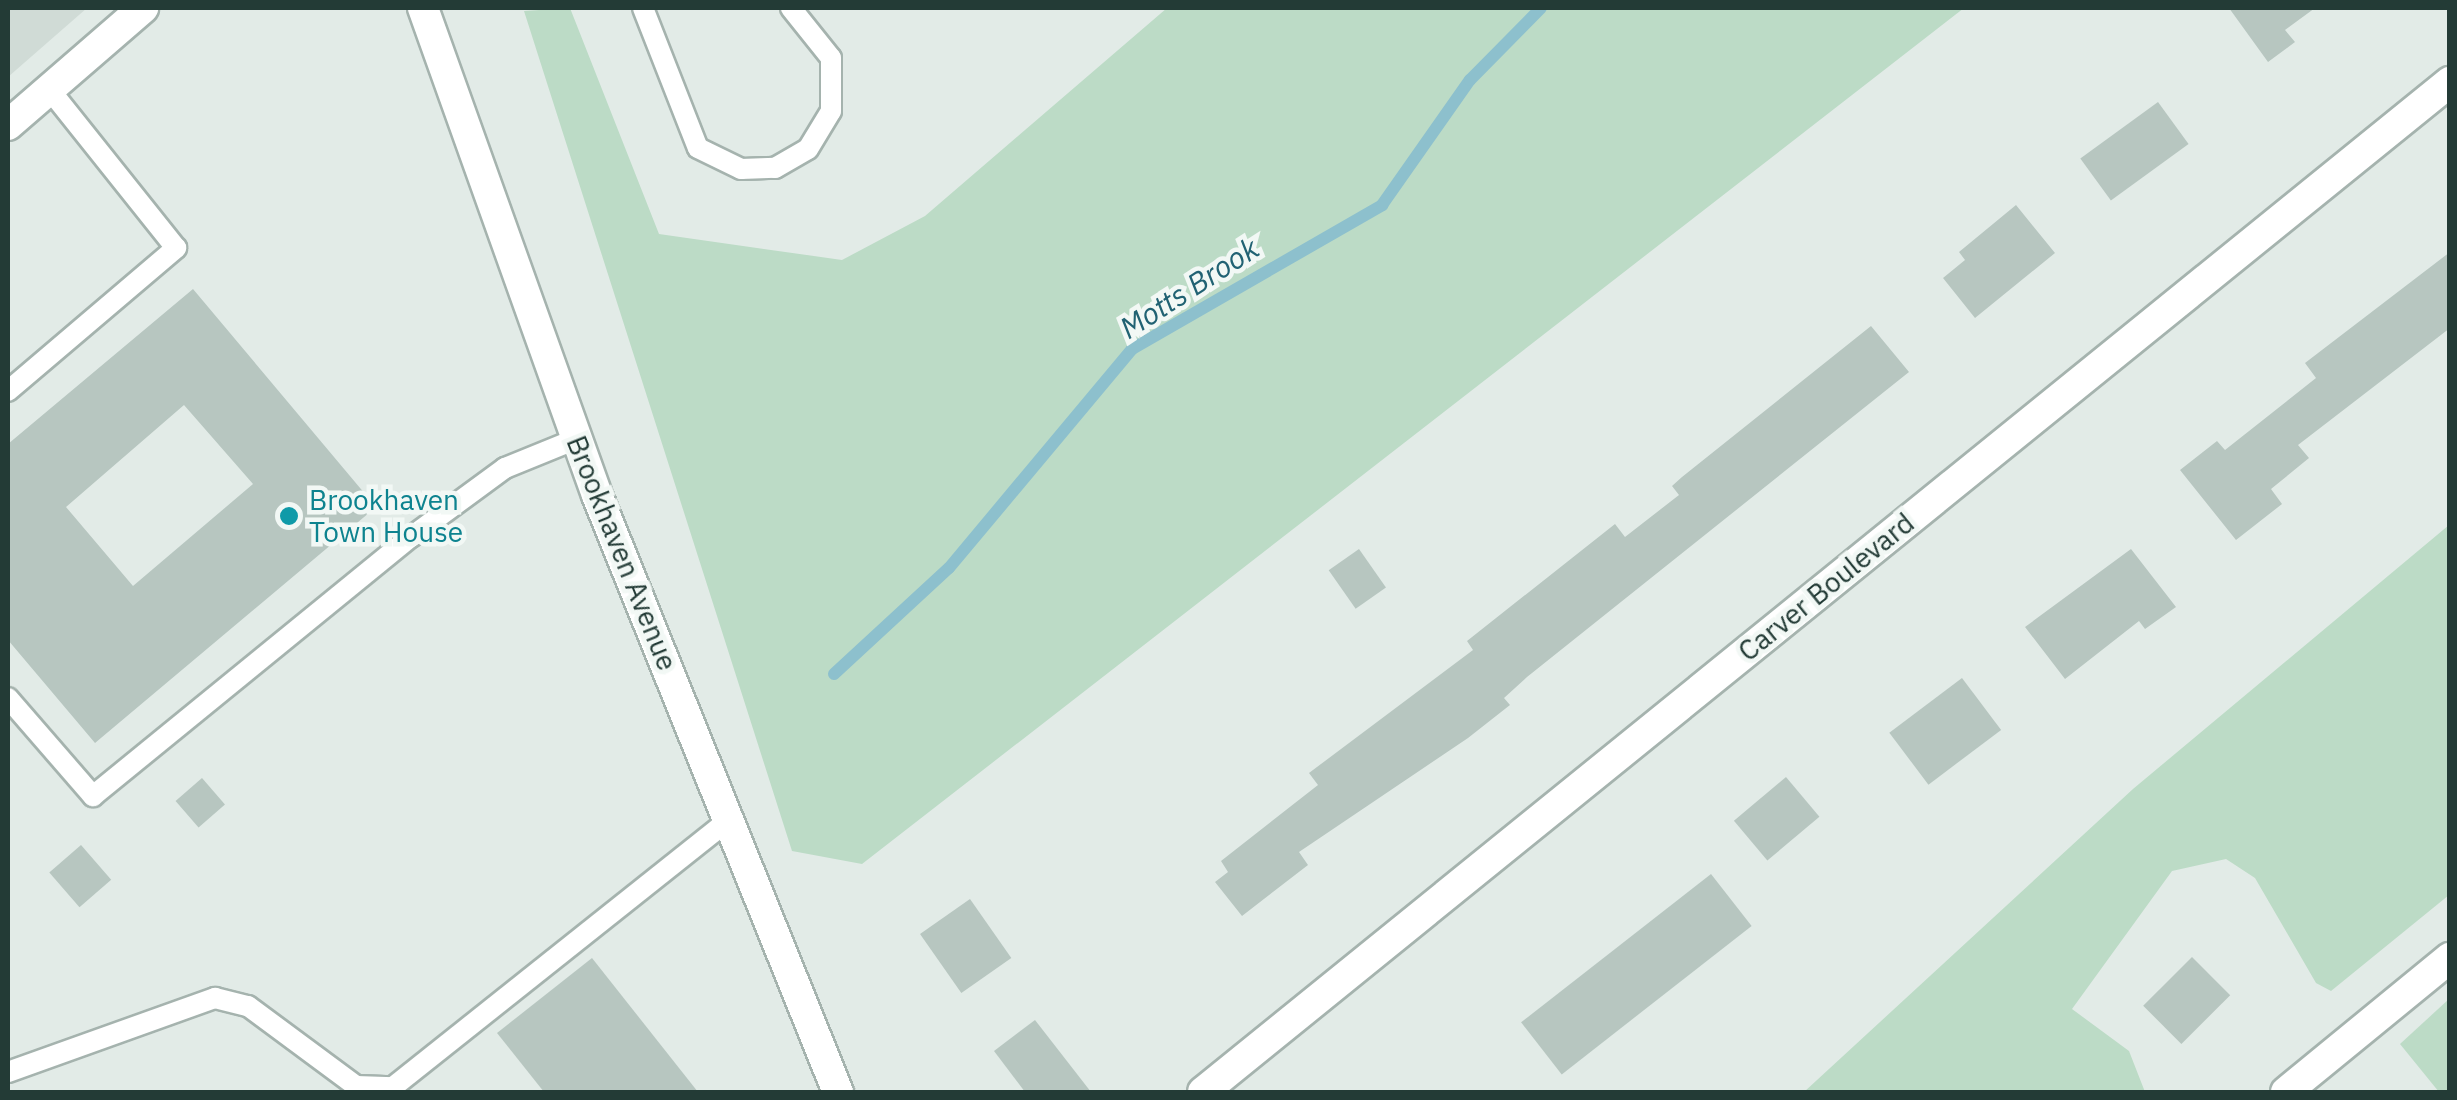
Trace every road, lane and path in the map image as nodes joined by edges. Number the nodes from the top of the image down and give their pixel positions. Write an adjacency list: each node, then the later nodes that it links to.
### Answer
1 (143, 8): 6 (street)
2 (423, 8): 9 (street, Brookhaven Avenue)
3 (642, 8): 4 (lane)
4 (792, 8)
5 (2450, 82): 15 (street, Carver Boulevard)
6 (49, 89): 7 (street); 8 (lane)
7 (8, 125)
8 (8, 392)
9 (576, 439): 10 (lane); 11 (street, Brookhaven Avenue)
10 (8, 698)
11 (728, 821): 13 (lane); 14 (street, Brookhaven Avenue)
12 (2450, 958): 16 (street)
13 (8, 1072)
14 (838, 1092)
15 (1203, 1092)
16 (2286, 1092)

